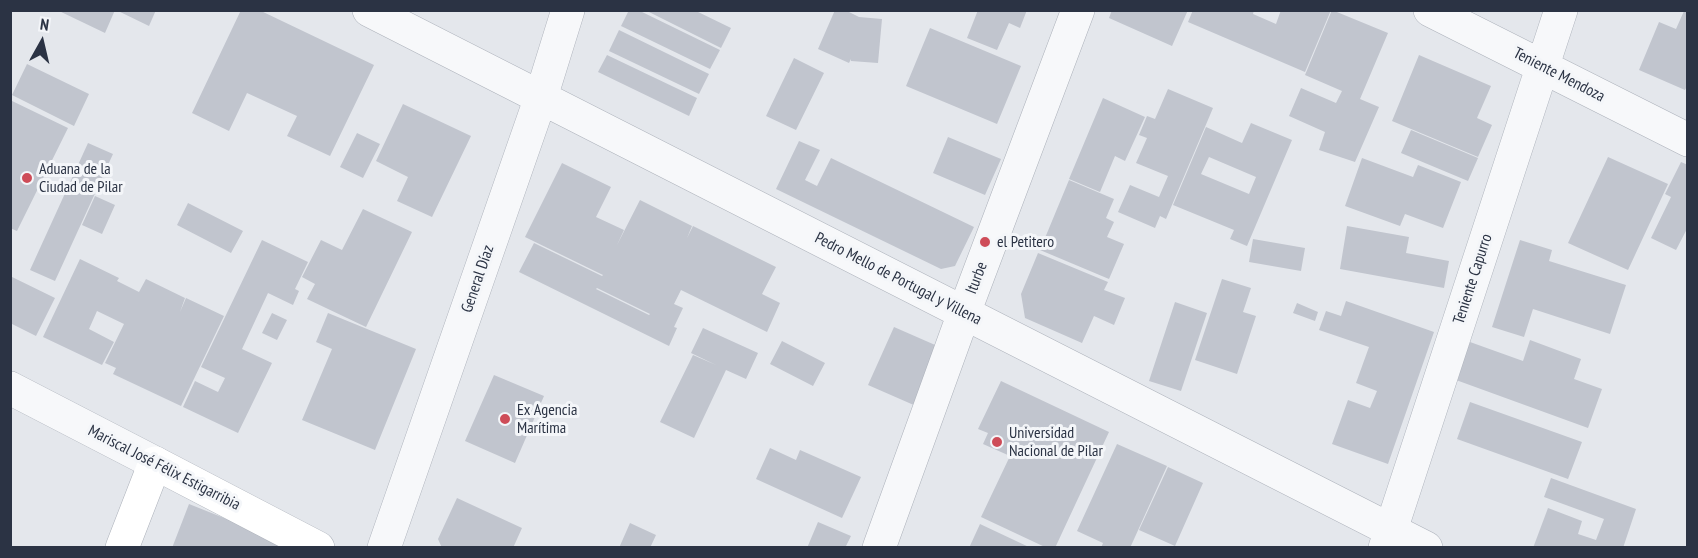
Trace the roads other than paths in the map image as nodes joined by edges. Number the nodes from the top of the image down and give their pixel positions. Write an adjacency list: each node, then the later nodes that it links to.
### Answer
1 (369, 10): 7 (street, Pedro Mello de Portugal y Villena)
2 (568, 10): 7 (street, General Díaz)
3 (1078, 10): 9 (street, Iturbe)
4 (1430, 10): 6 (street, Teniente Mendoza)
5 (1562, 10): 6 (street, Teniente Capurro)
6 (1542, 67): 8 (street, Teniente Mendoza); 12 (street, Teniente Capurro)
7 (541, 97): 9 (street, Pedro Mello de Portugal y Villena); 15 (street, General Díaz)
8 (1688, 140)
9 (964, 313): 12 (street, Pedro Mello de Portugal y Villena); 16 (street, Iturbe)
10 (10, 388): 11 (street, Mariscal José Félix Estigarribia)
11 (155, 463): 13 (main road); 14 (main road, Mariscal José Félix Estigarribia)
12 (1388, 538): 17 (street, Pedro Mello de Portugal y Villena)
13 (122, 548)
14 (318, 548)
15 (384, 548)
16 (879, 548)
17 (1426, 548)

